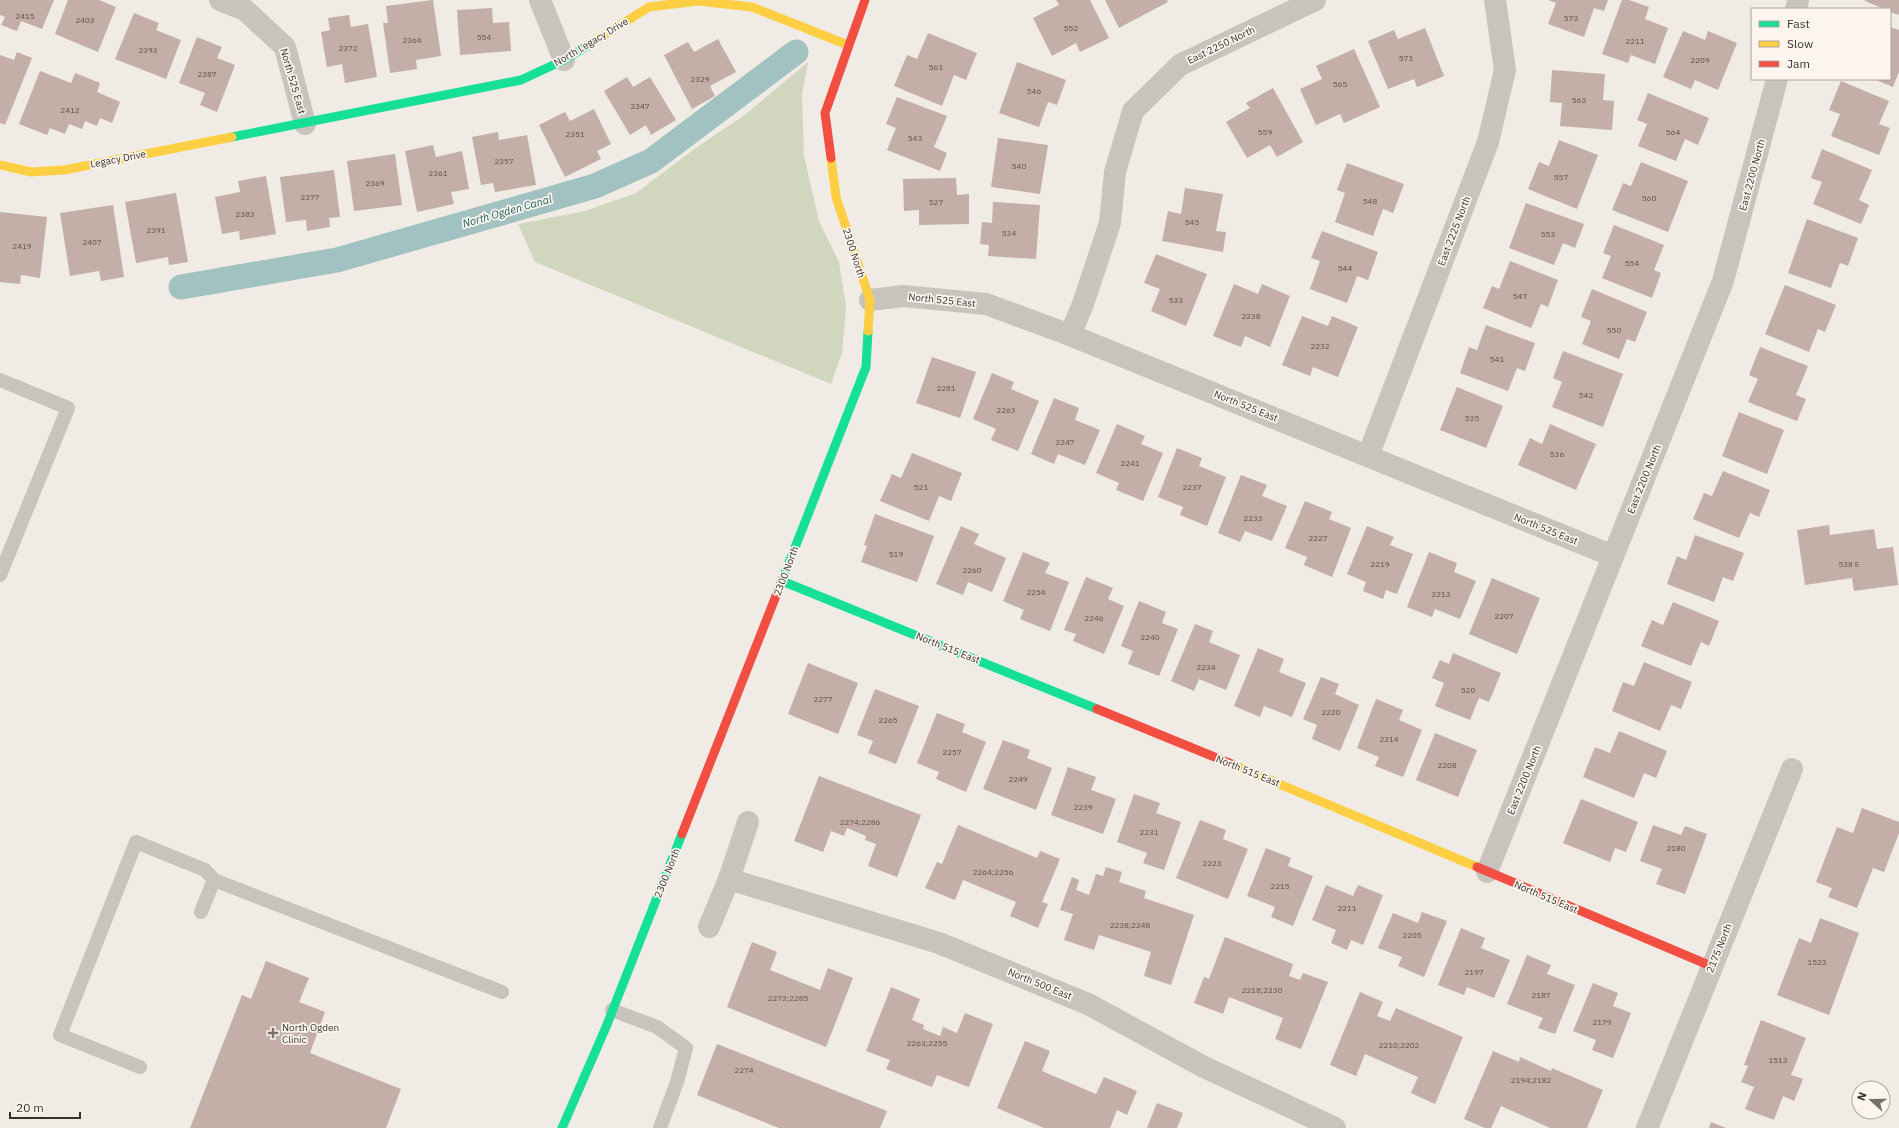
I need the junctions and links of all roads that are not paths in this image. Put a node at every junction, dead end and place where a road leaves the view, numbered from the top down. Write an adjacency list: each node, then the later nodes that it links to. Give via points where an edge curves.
1 (220, 0): 9 (street, North 525 East, via 245,10 285,47)
2 (540, 0): 7 (street)
3 (865, 0): 6 (street, 2300 North)
4 (1315, 0): 13 (street, East 2250 North, via 1180,65 1133,112 1115,172 1110,223)
5 (1495, 0): 15 (street, East 2225 North, via 1505,70 1488,142)
6 (848, 45): 7 (street, North Legacy Drive, via 752,7 698,1 649,7); 12 (street, 2300 North, via 824,113 836,197)
7 (564, 60): 9 (street, North Legacy Drive, via 521,80)
8 (1777, 80): 16 (street, East 2200 North, via 1723,281)
9 (305, 124): 10 (street, North Legacy Drive)
10 (236, 136): 11 (street, Legacy Drive, via 64,170 31,172)
11 (0, 166)
12 (870, 300): 13 (street, North 525 East, via 903,296 986,304); 18 (street, 2300 North, via 866,367)
13 (1070, 335): 15 (street, North 525 East)
14 (0, 380): 17 (lane, via 68,408)
15 (1368, 456): 16 (street, North 525 East)
16 (1613, 556): 21 (street, East 2200 North)
17 (0, 575)
18 (782, 581): 21 (street, North 515 East, via 1262,776); 28 (street, 2300 North)
19 (1792, 769): 26 (street, 2175 North)
20 (748, 822): 22 (street)
21 (1487, 872): 26 (street, North 515 East)
22 (729, 879): 25 (street); 32 (street, North 500 East, via 939,943 1088,1004 1204,1067)
23 (214, 880): 24 (lane); 27 (lane); 29 (lane, via 205,870 136,842 60,1035)
24 (201, 912)
25 (709, 927)
26 (1711, 966): 33 (street, 2175 North)
27 (502, 992)
28 (612, 1010): 30 (street, 2300 North); 31 (lane, via 657,1027 686,1048)
29 (140, 1067)
30 (562, 1128)
31 (660, 1128)
32 (1335, 1128)
33 (1647, 1128)

